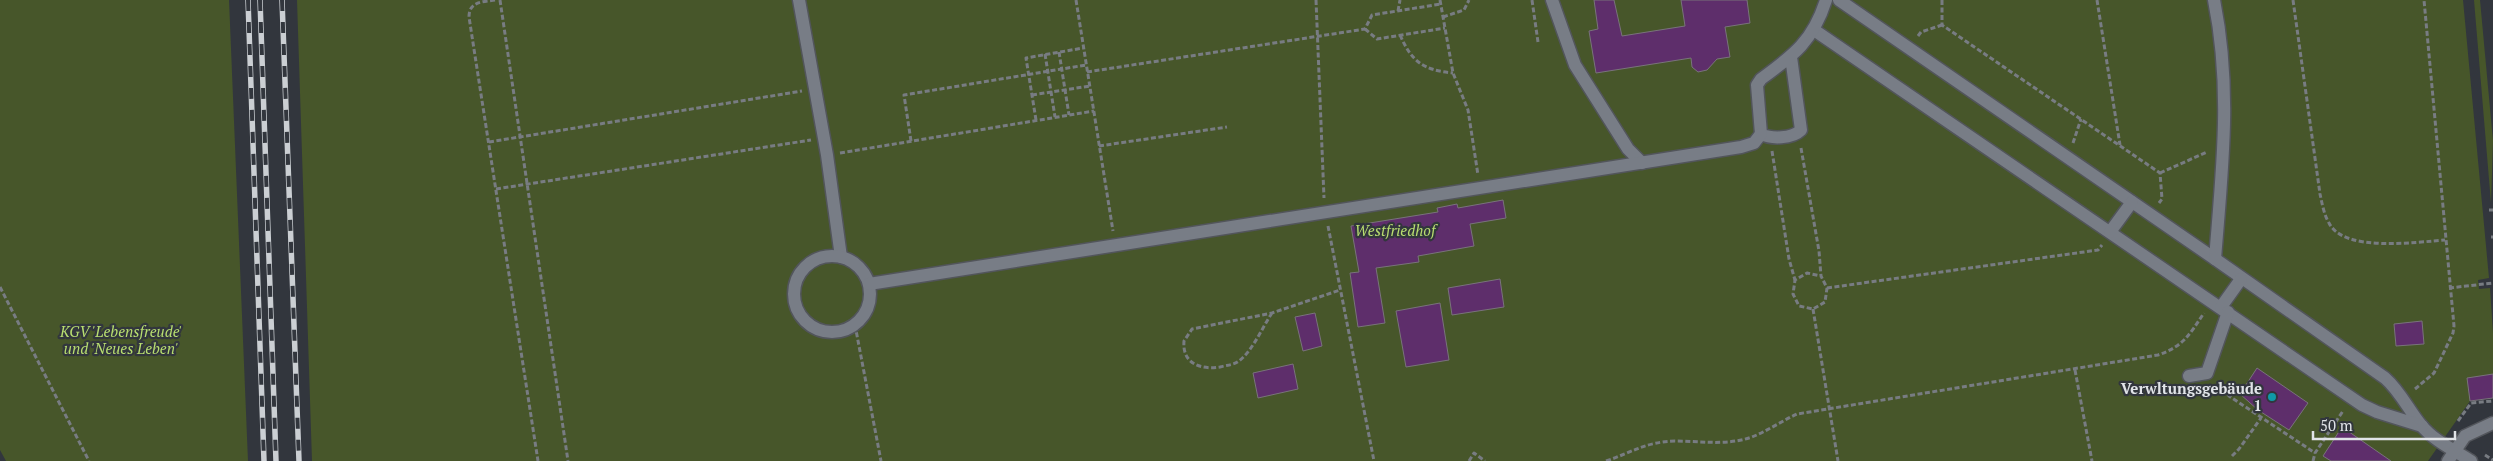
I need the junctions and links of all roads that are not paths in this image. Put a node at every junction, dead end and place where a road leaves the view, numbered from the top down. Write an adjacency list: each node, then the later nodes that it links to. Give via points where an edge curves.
1 (799, 0): 12 (street)
2 (1552, 0): 9 (street, via 1575,65 1628,149)
3 (1826, 0): 6 (street)
4 (1839, 0): 10 (street)
5 (2214, 0): 13 (street, via 2224,66 2226,116)
6 (1814, 30): 7 (street); 11 (street)
7 (1791, 57): 8 (street, via 1758,83 1756,92); 8 (street, via 1801,125 1799,133)
8 (1765, 136): 9 (street, via 1746,146)
9 (1642, 163): 15 (street)
10 (2132, 202): 11 (street); 13 (street)
11 (2110, 232): 16 (street)
12 (841, 257): 15 (street, via 864,272); 15 (street, via 828,256 808,264 797,280 794,299 806,322 823,331 836,332 855,325 870,303)
13 (2215, 258): 14 (street)
14 (2241, 279): 16 (street); 19 (street, via 2385,378)
15 (869, 284)
16 (2220, 307): 17 (street, via 2207,373); 19 (street, via 2352,398 2377,412)
17 (2189, 376)
18 (2493, 423): 20 (street, via 2469,432)
19 (2422, 426): 20 (street)
20 (2452, 456): 21 (street)
21 (2471, 461)

